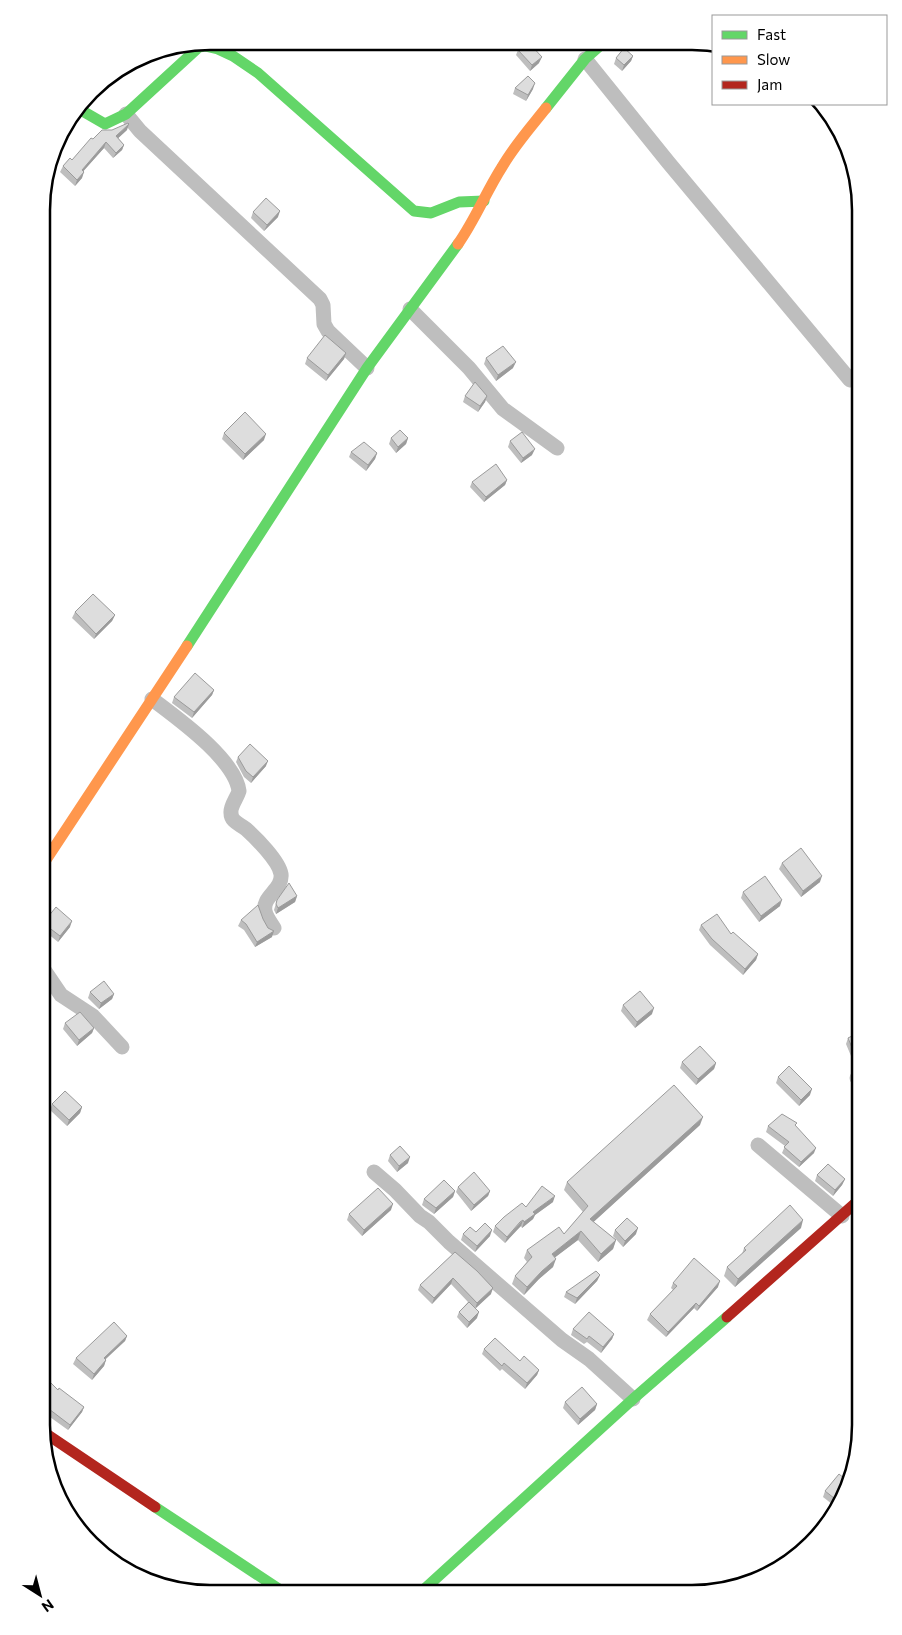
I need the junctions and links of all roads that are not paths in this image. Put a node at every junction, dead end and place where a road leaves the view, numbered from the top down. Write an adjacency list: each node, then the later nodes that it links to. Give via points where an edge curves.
1 (221, 50): 7 (street, via 252,68 414,210 431,214 459,202)
2 (595, 50): 4 (street)
3 (195, 51): 6 (street)
4 (585, 59): 7 (street, via 518,143); 10 (street)
5 (84, 112): 6 (street, via 105,124)
6 (126, 114): 9 (street, via 140,131 320,299 328,331)
7 (484, 201): 8 (street, via 469,229)
8 (410, 308): 9 (street); 11 (street, via 470,368 503,409)
9 (368, 368): 12 (street)
10 (850, 380)
11 (557, 448)
12 (152, 699): 13 (street); 14 (street, via 193,731 235,777 239,791 232,806 233,820 248,830 281,873 281,882 264,908)
13 (50, 854)
14 (274, 928)
15 (50, 979): 16 (street, via 61,995 93,1016)
16 (122, 1047)
17 (758, 1145): 20 (street)
18 (374, 1172): 21 (street, via 449,1242)
19 (852, 1207): 20 (street)
20 (842, 1216): 21 (street)
21 (633, 1399): 24 (street)
22 (51, 1437): 23 (street)
23 (274, 1585)
24 (429, 1585)

